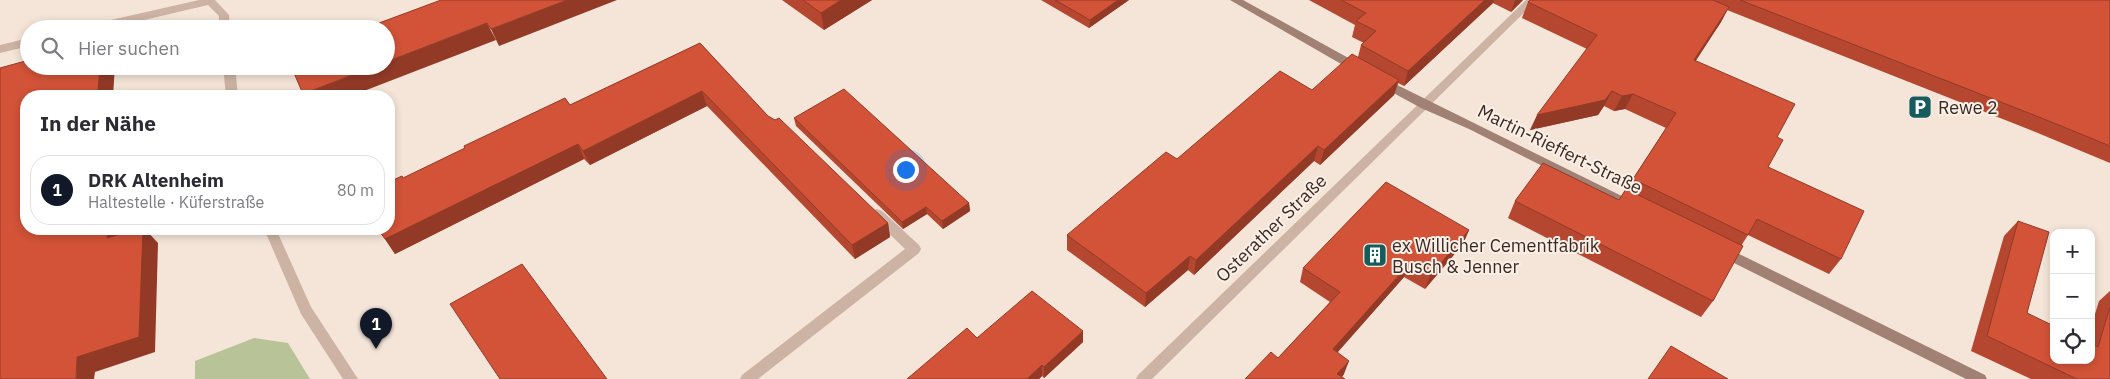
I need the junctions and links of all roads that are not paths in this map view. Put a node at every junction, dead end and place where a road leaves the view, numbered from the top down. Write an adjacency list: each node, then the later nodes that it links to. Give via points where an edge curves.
1 (1234, 0): 10 (street, Martin-Rieffert-Straße)
2 (1532, 0): 10 (street, Osterather Straße)
3 (210, 1): 4 (street); 5 (street)
4 (128, 20)
5 (224, 20)
6 (20, 44): 7 (street)
7 (0, 49)
8 (230, 75): 9 (street)
9 (231, 90)
10 (1425, 105): 12 (street, Martin-Rieffert-Straße); 17 (street, Osterather Straße)
11 (866, 203): 16 (street, via 914,250)
12 (1642, 210)
13 (273, 235): 15 (street, via 306,310)
14 (1713, 246): 18 (street)
15 (351, 379)
16 (746, 379)
17 (1143, 379)
18 (1980, 379)

